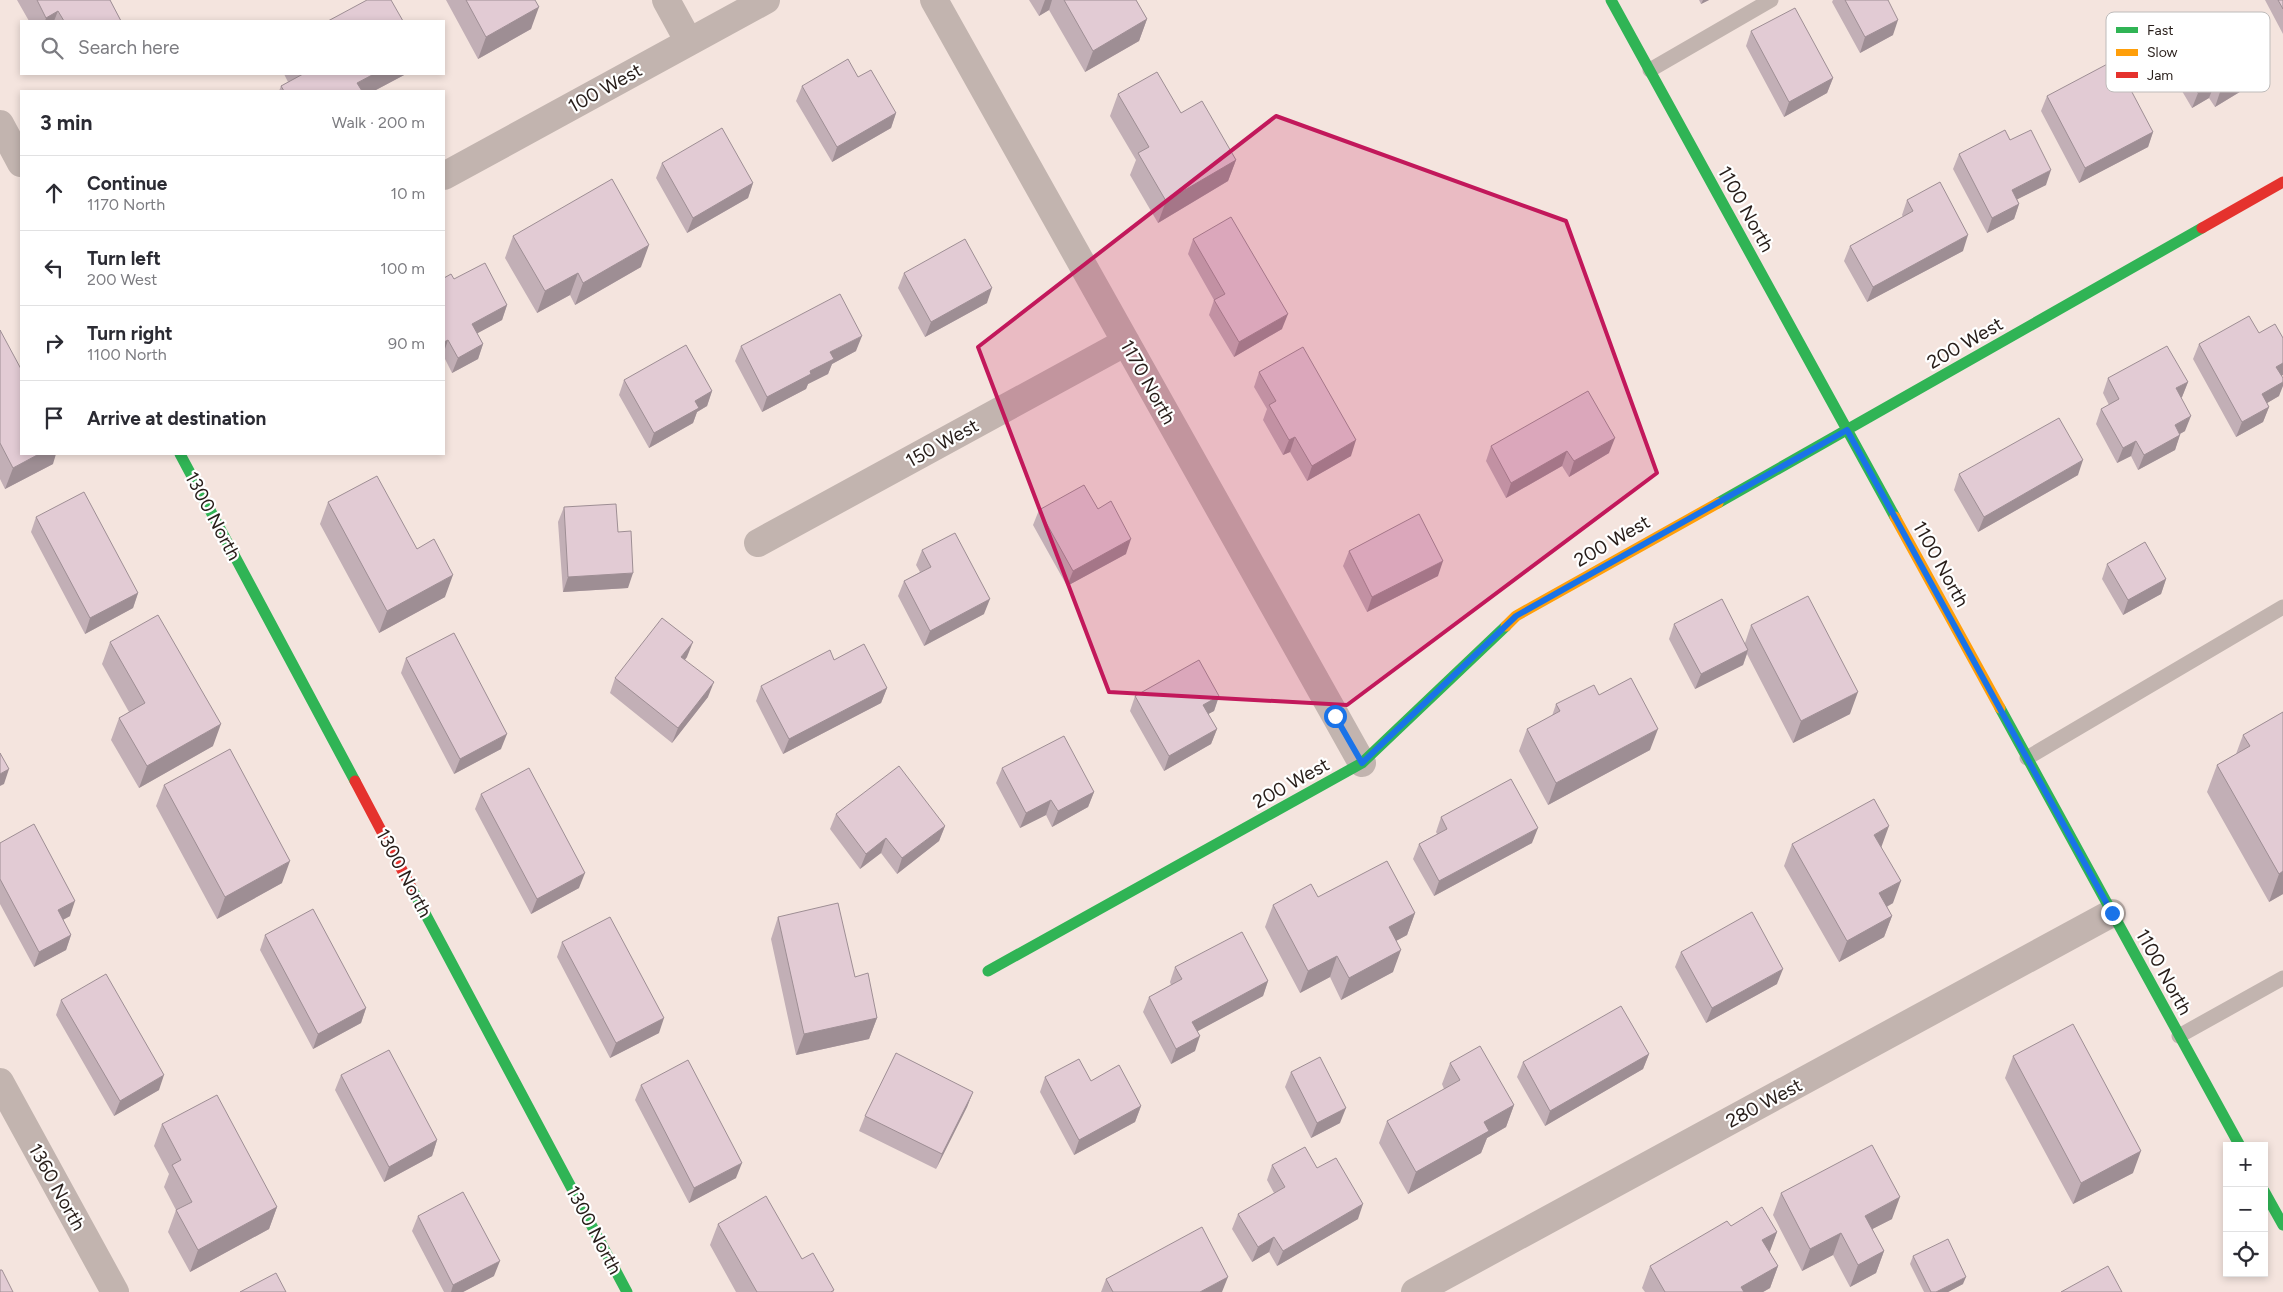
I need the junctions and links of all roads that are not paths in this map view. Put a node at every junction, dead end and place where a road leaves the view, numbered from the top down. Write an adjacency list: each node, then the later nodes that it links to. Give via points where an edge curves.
1 (666, 0): 6 (street)
2 (766, 0): 6 (street, 100 West)
3 (934, 0): 12 (street, 1170 North)
4 (1612, 0): 7 (street, 1100 North)
5 (1771, 0): 7 (lane)
6 (689, 42): 10 (street, 100 West)
7 (1650, 70): 13 (street, 1100 North)
8 (0, 124): 9 (street)
9 (20, 161)
10 (445, 175)
11 (2283, 182): 13 (street, 200 West)
12 (1126, 342): 15 (street, 150 West); 18 (street, 1170 North)
13 (1847, 430): 17 (street, 1100 North); 18 (street, 200 West, via 1516,616)
14 (181, 455): 28 (street, 1300 North)
15 (758, 543)
16 (2283, 608): 17 (lane)
17 (2027, 758): 19 (street, 1100 North)
18 (1362, 763): 20 (street, 200 West)
19 (2112, 913): 22 (street, 1100 North); 29 (street, 280 West)
20 (988, 970)
21 (2283, 978): 22 (lane)
22 (2180, 1036): 24 (street, 1100 North)
23 (0, 1082): 27 (street, 1360 North)
24 (2238, 1142)
25 (2268, 1198): 26 (street)
26 (2283, 1225)
27 (115, 1292)
28 (627, 1292)
29 (1415, 1292)

